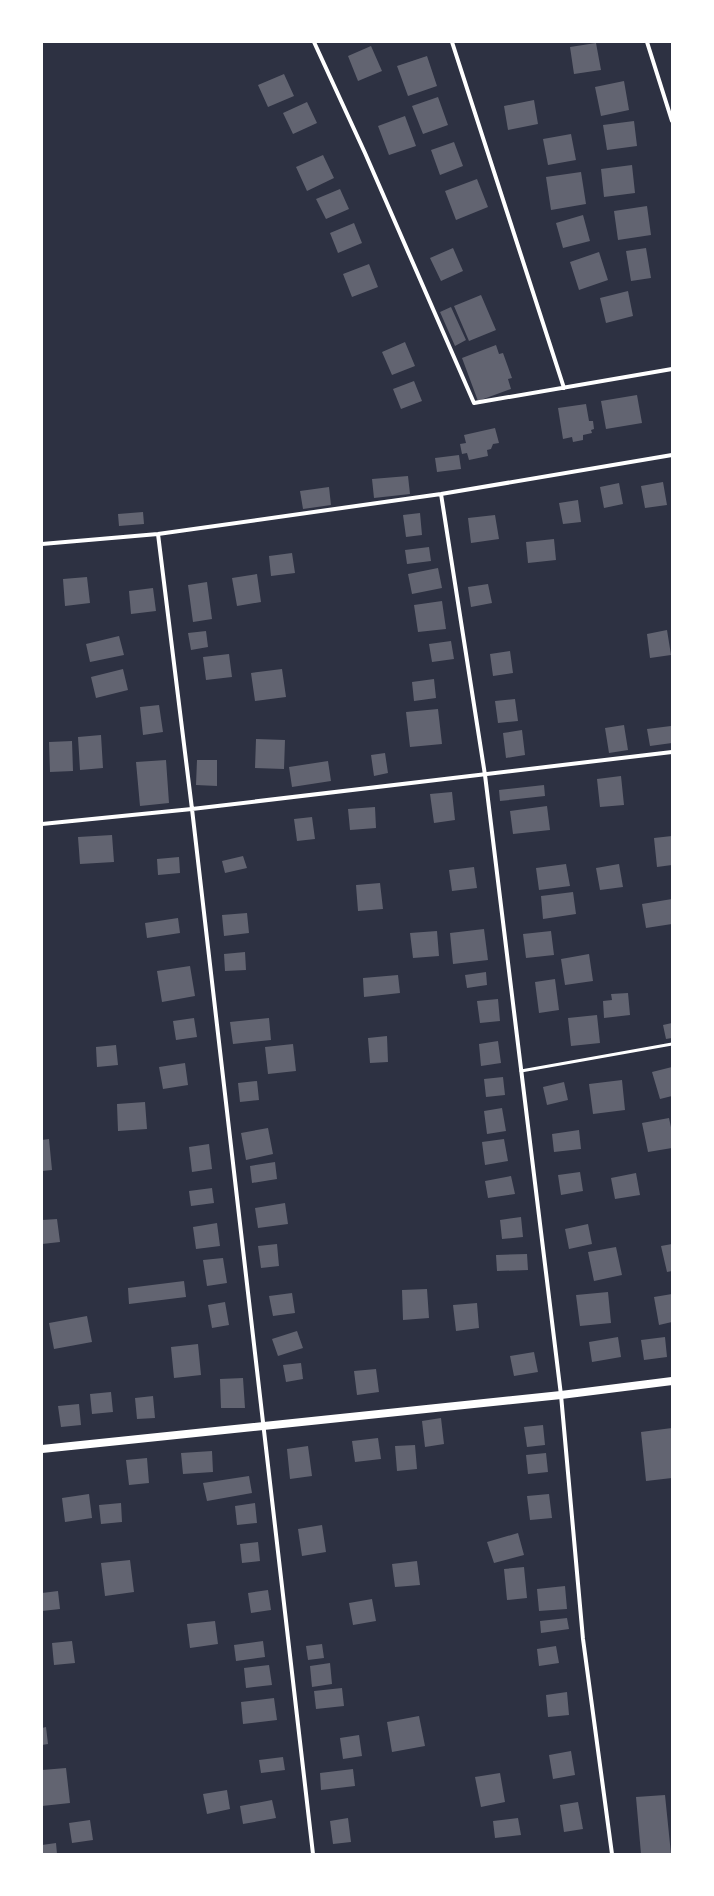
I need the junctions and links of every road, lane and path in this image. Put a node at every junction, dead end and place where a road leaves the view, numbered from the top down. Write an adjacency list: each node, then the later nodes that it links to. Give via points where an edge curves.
1 (314, 42): 6 (street, via 474,403)
2 (452, 42): 6 (street)
3 (647, 42): 4 (street)
4 (672, 121)
5 (672, 369): 6 (street)
6 (564, 388)
7 (672, 454): 8 (street)
8 (442, 494): 9 (street); 12 (street)
9 (158, 534): 10 (street); 13 (street)
10 (42, 544)
11 (672, 752): 12 (street)
12 (485, 775): 13 (street); 16 (street)
13 (192, 809): 14 (street); 19 (street)
14 (42, 824)
15 (672, 1044): 16 (lane)
16 (521, 1071): 18 (street)
17 (672, 1381): 18 (main road)
18 (561, 1395): 19 (main road); 22 (street, via 583,1639)
19 (262, 1426): 20 (main road); 21 (street)
20 (42, 1450)
21 (313, 1854)
22 (612, 1854)

